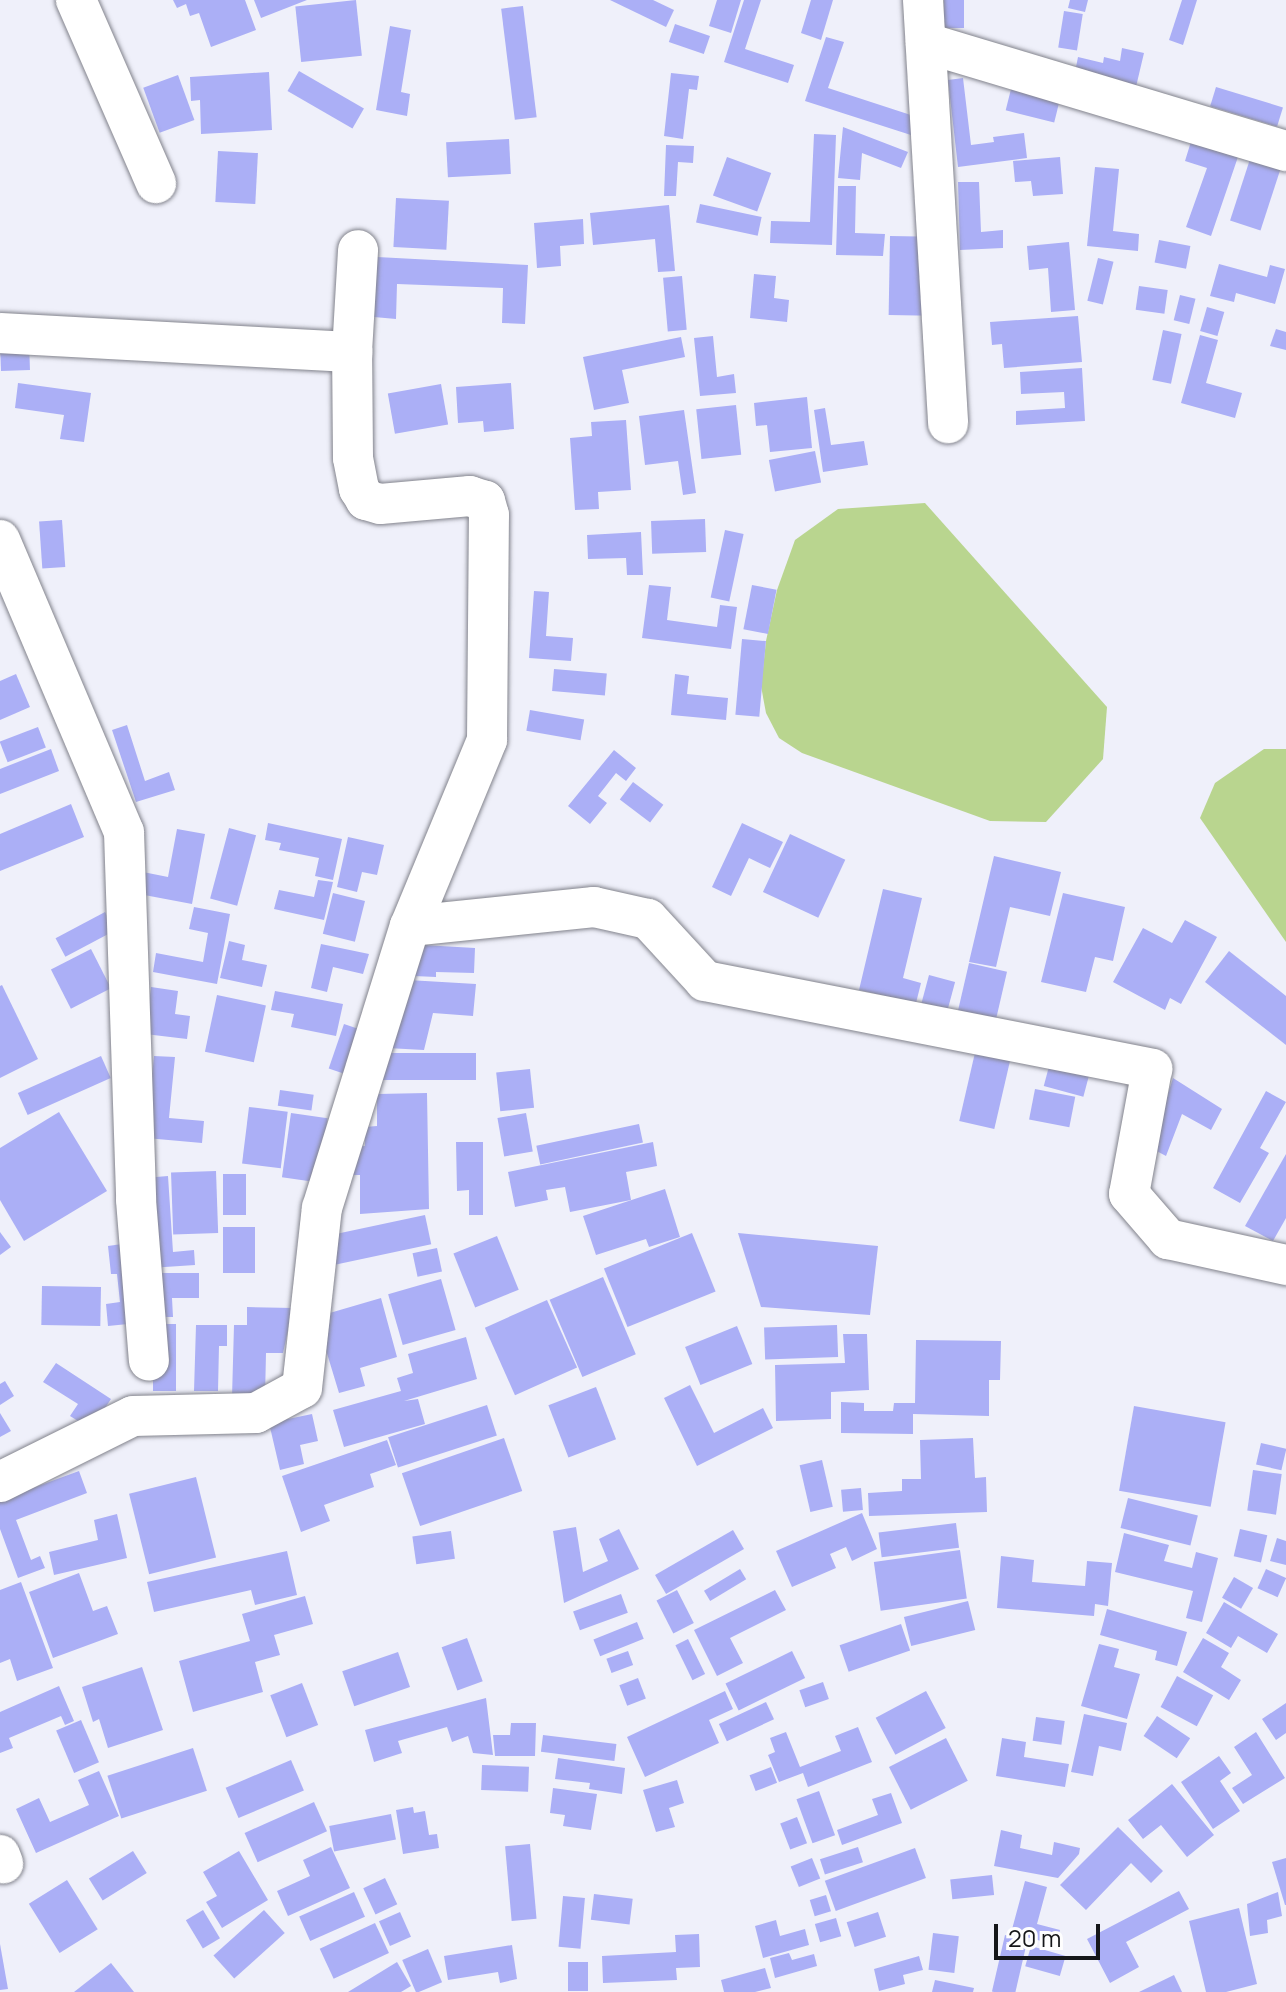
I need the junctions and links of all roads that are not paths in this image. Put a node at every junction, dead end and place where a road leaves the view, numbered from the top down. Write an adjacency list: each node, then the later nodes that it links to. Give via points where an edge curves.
1 (76, 0): 5 (street)
2 (923, 0): 3 (street)
3 (926, 43): 4 (street); 9 (street)
4 (1286, 151)
5 (156, 183)
6 (358, 250): 8 (street)
7 (0, 333): 8 (street)
8 (352, 352): 11 (street, via 353,458 366,500 380,504 470,496 485,501 489,515 487,740)
9 (948, 423)
10 (0, 540): 13 (street, via 124,832 136,1200)
11 (410, 926): 12 (street, via 594,907 648,919 705,981 1152,1069 1129,1194 1168,1239); 14 (street, via 322,1208 302,1388 256,1413 133,1416)
12 (1286, 1265)
13 (149, 1360)
14 (0, 1482)

